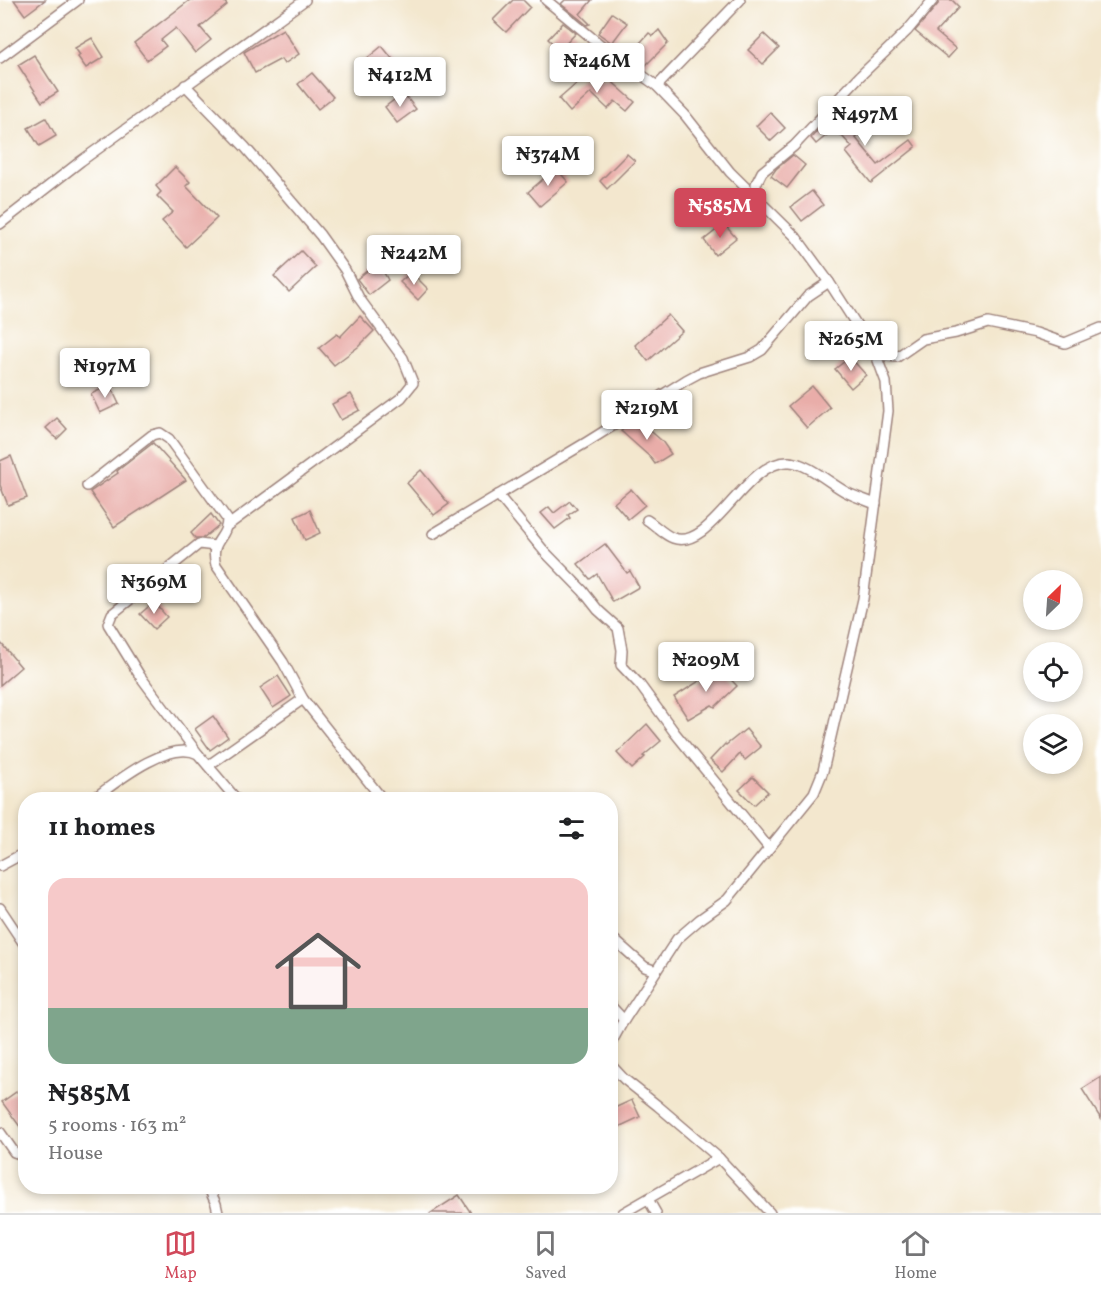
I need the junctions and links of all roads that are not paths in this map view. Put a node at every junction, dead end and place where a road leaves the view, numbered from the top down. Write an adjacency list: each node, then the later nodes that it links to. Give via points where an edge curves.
1 (78, 0): 6 (street)
2 (305, 0): 7 (street)
3 (546, 0): 8 (street)
4 (740, 0): 8 (street)
5 (933, 0): 9 (street, via 794,146 762,172 756,184)
6 (0, 58)
7 (185, 85): 10 (street); 18 (street, via 245,147 320,235 403,358 413,383 401,398)
8 (657, 86): 9 (street)
9 (757, 199): 11 (street, via 796,237)
10 (0, 224)
11 (829, 282): 13 (street); 15 (street, via 808,296 762,350 686,380)
12 (1101, 328): 13 (street, via 1065,343 988,323 923,339 897,357)
13 (876, 355): 16 (street, via 886,382 888,411)
14 (87, 486): 18 (street, via 152,435 160,433 170,439 227,519)
15 (498, 495): 19 (street); 27 (street, via 544,551 618,627 621,665)
16 (876, 504): 17 (street, via 791,462 771,465 692,538 674,538); 27 (street, via 863,599 823,771 814,793)
17 (647, 520)
18 (227, 526): 20 (street)
19 (433, 534)
20 (214, 546): 21 (street, via 216,565 283,662); 22 (street, via 199,544 112,614 108,624 140,676)
21 (303, 699): 23 (street); 26 (street)
22 (198, 754): 23 (street); 24 (street, via 190,750 171,752)
23 (210, 765): 25 (street)
24 (103, 792)
25 (231, 792)
26 (377, 792)
27 (769, 848): 33 (street, via 727,900 677,939)
28 (18, 856): 29 (street)
29 (0, 866)
30 (0, 908): 31 (street)
31 (18, 935)
32 (618, 943): 33 (street, via 645,967)
33 (656, 971): 35 (street)
34 (618, 1014): 35 (street)
35 (624, 1020): 36 (street)
36 (618, 1031)
37 (618, 1073): 40 (street)
38 (0, 1132): 39 (street)
39 (18, 1153)
40 (719, 1158): 42 (street); 46 (street)
41 (212, 1194): 43 (street)
42 (648, 1199): 44 (street); 45 (street)
43 (218, 1213)
44 (623, 1213)
45 (656, 1213)
46 (770, 1213)

